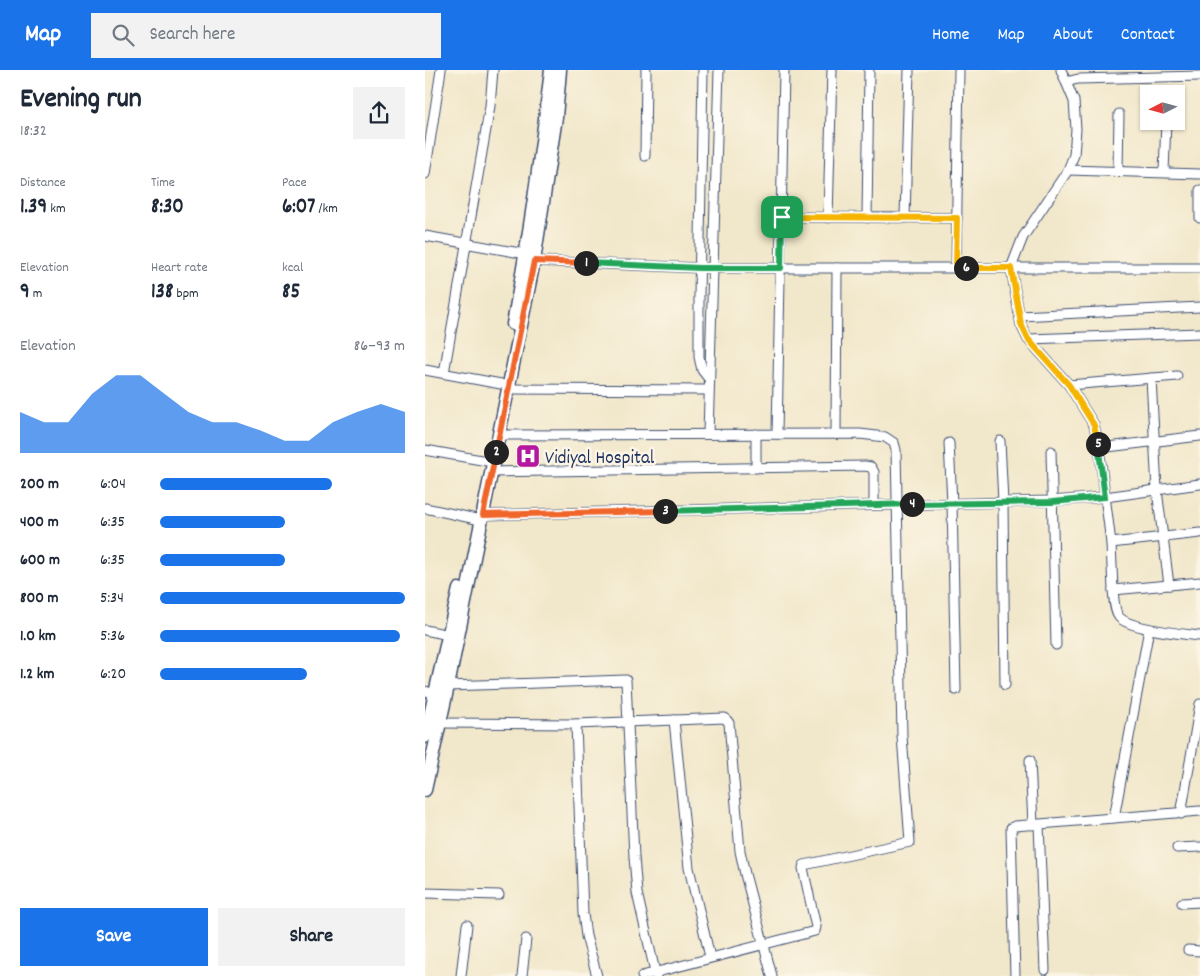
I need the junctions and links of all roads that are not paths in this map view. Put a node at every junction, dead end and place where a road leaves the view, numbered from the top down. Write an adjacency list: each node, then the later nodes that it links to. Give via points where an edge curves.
1 (441, 70): 22 (street)
2 (493, 70): 32 (street, via 490,106)
3 (551, 70): 33 (main road)
4 (560, 70): 33 (main road, via 556,117)
5 (646, 70): 18 (street)
6 (703, 70): 34 (street)
7 (719, 70): 35 (street)
8 (785, 70): 25 (street)
9 (832, 70): 26 (street)
10 (869, 70): 27 (street)
11 (909, 70): 28 (street)
12 (959, 70): 29 (street)
13 (1061, 70): 15 (street)
14 (1200, 76): 15 (street)
15 (1066, 82): 19 (street, via 1074,101 1076,129 1074,155)
16 (1119, 114): 20 (street)
17 (1166, 130): 21 (street)
18 (645, 156)
19 (1068, 170): 20 (street); 39 (street, via 1023,237)
20 (1118, 170): 21 (street)
21 (1164, 172): 23 (street)
22 (425, 174)
23 (1200, 174)
24 (1200, 190): 30 (street)
25 (782, 217): 26 (street); 36 (street)
26 (829, 218): 27 (street)
27 (867, 218): 28 (street)
28 (905, 218): 29 (street)
29 (957, 218): 38 (street)
30 (1200, 218)
31 (425, 236): 32 (street)
32 (465, 244): 33 (street); 46 (street)
33 (530, 257): 34 (street); 51 (main road)
34 (700, 268): 35 (street); 49 (street, via 699,357 702,370)
35 (712, 268): 36 (street); 49 (street)
36 (781, 268): 37 (street); 55 (street)
37 (837, 268): 38 (street); 56 (street)
38 (956, 268): 39 (street)
39 (1011, 268): 40 (street); 42 (street)
40 (1200, 268)
41 (1200, 307): 42 (street)
42 (1020, 316): 44 (street)
43 (1200, 333): 44 (street)
44 (1028, 339): 50 (street)
45 (425, 370): 46 (street)
46 (444, 373): 51 (street)
47 (1177, 376): 48 (street)
48 (1151, 378): 50 (street); 60 (street)
49 (709, 379): 52 (street)
50 (1069, 385): 62 (street, via 1094,425)
51 (505, 386): 52 (street); 57 (main road); 65 (main road)
52 (709, 390): 53 (street)
53 (707, 434): 54 (street); 57 (street)
54 (756, 434): 55 (street); 66 (street)
55 (777, 434): 56 (street)
56 (836, 434): 73 (street, via 885,437 894,443)
57 (499, 435): 65 (main road)
58 (1200, 436): 60 (street)
59 (1000, 441): 70 (street)
60 (1154, 441): 62 (street); 68 (street)
61 (949, 443): 72 (street)
62 (1099, 448): 69 (street)
63 (425, 450): 65 (street)
64 (1051, 451): 71 (street)
65 (489, 467): 66 (street); 76 (main road)
66 (756, 468): 74 (street, via 871,467 874,472)
67 (1200, 484): 68 (street)
68 (1157, 490): 69 (street); 78 (street)
69 (1105, 497): 71 (street); 79 (street)
70 (1003, 502): 71 (street); 72 (street); 88 (street)
71 (1052, 502): 87 (street)
72 (952, 503): 73 (street); 90 (street)
73 (897, 504): 74 (street); 112 (street, via 902,736 911,842 804,865 816,929)
74 (874, 505): 76 (street)
75 (425, 508): 76 (street)
76 (479, 517): 85 (main road); 89 (main road)
77 (1200, 534): 78 (street)
78 (1163, 538): 79 (street); 81 (street)
79 (1111, 542): 82 (street)
80 (1200, 582): 81 (street)
81 (1169, 585): 82 (street)
82 (1113, 590): 83 (street, via 1119,618)
83 (1149, 629): 86 (street); 102 (street)
84 (425, 630): 85 (street)
85 (449, 635): 91 (main road)
86 (1200, 636)
87 (1056, 646)
88 (1005, 685)
89 (448, 686): 94 (street, via 624,679 627,682); 95 (main road)
90 (956, 690)
91 (431, 692): 97 (main road)
92 (1200, 704): 101 (street)
93 (674, 720): 94 (street); 112 (street, via 727,720 740,851); 115 (street, via 689,868)
94 (628, 722): 96 (street); 117 (street, via 637,893)
95 (440, 724): 96 (street); 99 (main road)
96 (576, 724): 120 (street, via 583,914)
97 (425, 737)
98 (1030, 760): 103 (street)
99 (425, 790)
100 (1200, 811): 101 (street)
101 (1181, 814): 102 (street)
102 (1114, 818): 103 (street)
103 (1036, 825): 116 (street); 123 (street, via 1015,826 1010,833)
104 (1200, 847): 105 (street)
105 (1177, 848)
106 (425, 893): 107 (street)
107 (499, 895)
108 (1200, 902): 109 (street)
109 (1182, 903)
110 (467, 926): 118 (street)
111 (526, 939): 119 (street)
112 (764, 943): 115 (street); 122 (street)
113 (1188, 950): 114 (street)
114 (1200, 950)
115 (709, 957): 117 (street)
116 (1045, 970)
117 (655, 974): 121 (street)
118 (461, 976)
119 (523, 976)
120 (597, 976)
121 (642, 976)
122 (773, 976)
123 (1015, 976)

